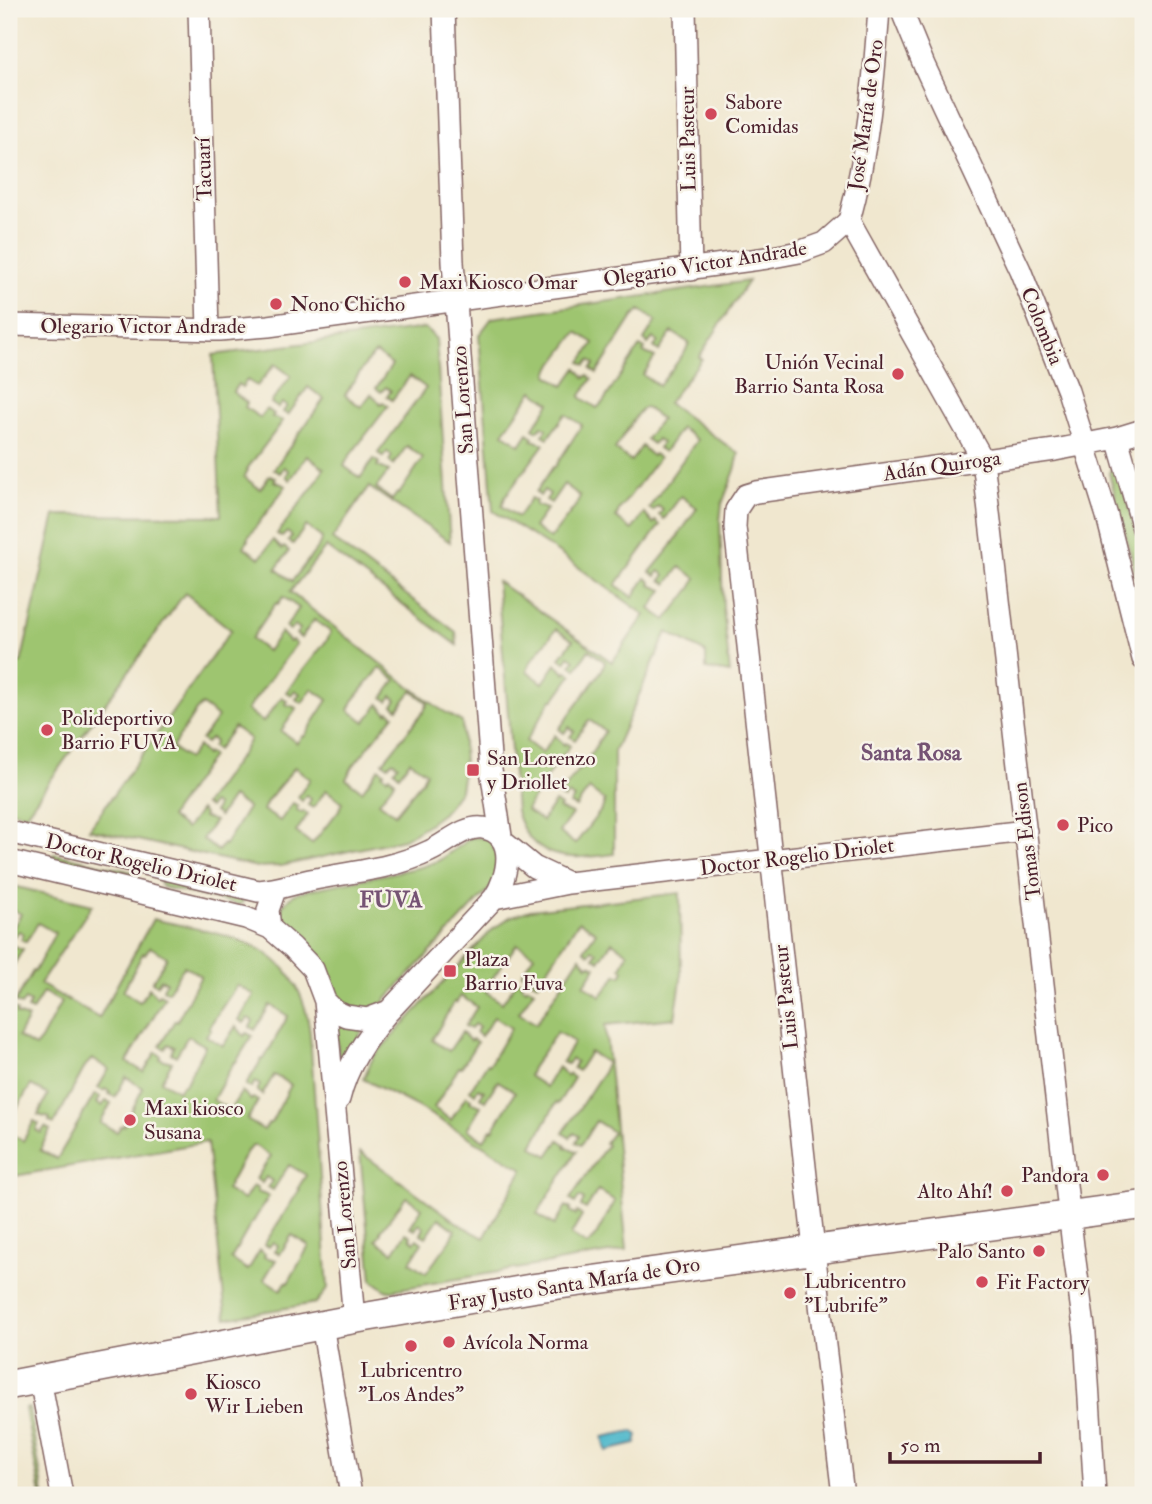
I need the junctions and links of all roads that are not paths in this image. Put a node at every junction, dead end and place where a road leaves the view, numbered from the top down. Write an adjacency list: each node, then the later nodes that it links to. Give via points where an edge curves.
1 (200, 9): 10 (street, Tacuarí)
2 (444, 9): 8 (street, San Lorenzo)
3 (685, 9): 7 (street, Luis Pasteur)
4 (878, 9): 6 (street, José María de Oro, via 866,136)
5 (901, 9): 13 (street, Colombia, via 1020,270)
6 (849, 221): 7 (street, Olegario Victor Andrade, via 824,243 799,252); 14 (street, Tomas Edison)
7 (691, 270): 8 (street, Olegario Victor Andrade)
8 (456, 301): 10 (street, Olegario Victor Andrade); 18 (street, San Lorenzo)
9 (9, 325): 10 (street, Olegario Victor Andrade)
10 (208, 330)
11 (1143, 430): 12 (street, Adán Quiroga)
12 (1117, 438): 13 (street, Adán Quiroga); 16 (street)
13 (1086, 444): 14 (street, Adán Quiroga); 17 (street, Colombia)
14 (983, 460): 15 (street, Adán Quiroga, via 756,492); 20 (street, Tomas Edison)
15 (742, 499): 24 (street, Luis Pasteur, via 735,527)
16 (1143, 528)
17 (1143, 659)
18 (493, 790): 19 (street, via 487,810); 23 (street, San Lorenzo)
19 (472, 828): 23 (street, via 483,828); 28 (street, via 401,863)
20 (1026, 831): 24 (street, Doctor Rogelio Driolet); 35 (street, Tomas Edison)
21 (9, 832): 22 (street, Doctor Rogelio Driolet)
22 (39, 839): 26 (street); 28 (street, Doctor Rogelio Driolet, via 258,891)
23 (503, 840): 27 (street, via 534,867); 29 (street, San Lorenzo, via 505,875)
24 (771, 860): 27 (street, Doctor Rogelio Driolet); 36 (street, Luis Pasteur)
25 (9, 862): 26 (street, Doctor Rogelio Driolet)
26 (33, 867): 30 (street, Doctor Rogelio Driolet, via 246,918)
27 (568, 883): 29 (street, Doctor Rogelio Driolet)
28 (275, 890): 30 (street, via 268,909)
29 (494, 898): 32 (street, San Lorenzo)
30 (270, 928): 31 (street, San Lorenzo, via 313,969)
31 (325, 1001): 32 (street, via 335,1011 358,1019); 33 (street, San Lorenzo)
32 (389, 1010): 33 (street, San Lorenzo, via 354,1059)
33 (337, 1111): 37 (street, San Lorenzo)
34 (1143, 1205): 35 (main road, Fray Justo Santa María de Oro)
35 (1070, 1216): 36 (main road, Fray Justo Santa María de Oro); 44 (street, Tomas Edison, via 1085,1334)
36 (814, 1250): 37 (main road, Fray Justo Santa María de Oro, via 534,1288); 43 (street, Luis Pasteur)
37 (354, 1319): 38 (main road, Fray Justo Santa María de Oro)
38 (322, 1325): 39 (main road, Fray Justo Santa María de Oro); 42 (street)
39 (40, 1379): 40 (main road, Fray Justo Santa María de Oro); 41 (street)
40 (9, 1385)
41 (62, 1495)
42 (351, 1495)
43 (843, 1495)
44 (1095, 1495)

